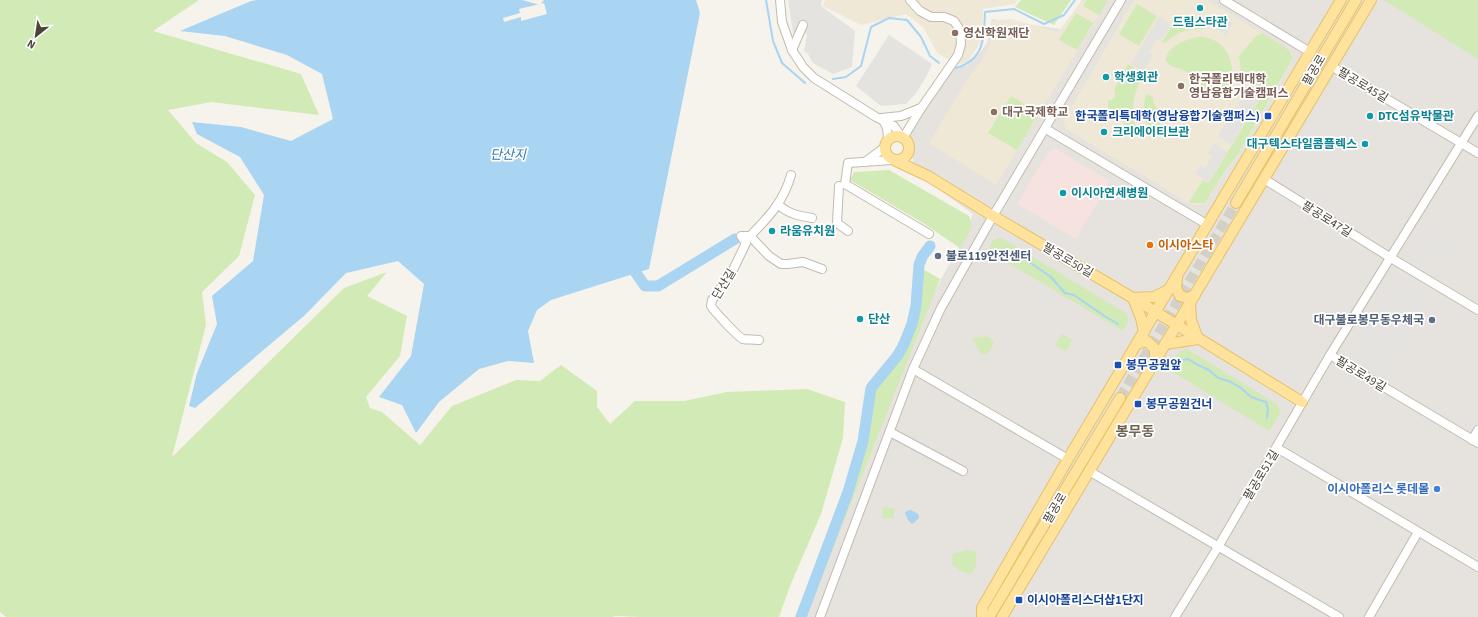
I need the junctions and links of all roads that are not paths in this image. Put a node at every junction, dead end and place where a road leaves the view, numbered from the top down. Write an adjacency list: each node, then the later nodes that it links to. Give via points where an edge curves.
1 (780, 0): 9 (street, via 782,22)
2 (910, 0): 12 (street, via 920,11 931,17 944,17 954,21 960,30 961,44 958,55)
3 (1121, 0): 15 (street)
4 (1224, 0): 10 (street)
5 (1341, 0): 10 (main road)
6 (1356, 0): 27 (main road, 팔공로)
7 (1371, 0): 11 (main road)
8 (803, 25): 9 (street)
9 (792, 50): 14 (street, via 814,78)
10 (1310, 52): 31 (main road)
11 (1331, 66): 17 (street, 팔공로45길); 25 (main road)
12 (922, 107): 14 (street, via 901,116); 16 (street)
13 (1478, 116): 17 (street)
14 (881, 119): 16 (street, via 894,126); 18 (street, via 887,128)
15 (1046, 129): 29 (street); 31 (street)
16 (902, 137): 18 (main road, via 893,137); 19 (main road)
17 (1461, 143): 20 (street, 팔공로45길); 35 (street)
18 (886, 144): 21 (main road, via 886,154); 22 (street)
19 (909, 148): 21 (main road, via 904,158); 24 (main road, via 920,168)
20 (1478, 153)
21 (894, 160): 22 (street); 24 (main road)
22 (865, 163): 33 (street, via 848,163 845,184)
23 (791, 175): 28 (street, 단산길)
24 (928, 176): 29 (main road, 팔공로50길)
25 (1264, 180): 35 (street, 팔공로47길); 40 (main road)
26 (839, 186): 32 (street, via 837,223)
27 (1236, 202)
28 (779, 205): 30 (street, via 795,215); 34 (street, 단산길)
29 (993, 216): 39 (main road, 팔공로50길); 51 (street, via 941,308)
30 (812, 218)
31 (1208, 225): 37 (main road)
32 (848, 231)
33 (929, 234)
34 (750, 236): 36 (street, via 769,256 781,264 803,262); 46 (street, 단산길, via 741,236 746,243 731,274 712,300 711,306 738,336)
35 (1391, 258): 41 (street, 팔공로47길); 49 (street)
36 (822, 269)
37 (1178, 274): 38 (main road); 40 (main road, via 1176,288 1180,296)
38 (1168, 290): 39 (main road, via 1154,297); 42 (main road)
39 (1133, 298): 42 (main road, 팔공로50길); 44 (main road)
40 (1192, 299): 43 (main road); 45 (main road, via 1191,320)
41 (1478, 310)
42 (1156, 312): 43 (main road, 팔공로50길); 44 (main road)
43 (1177, 325): 45 (main road); 48 (main road)
44 (1144, 332): 47 (main road)
45 (1198, 339): 48 (main road); 53 (main road)
46 (759, 340)
47 (1137, 344): 50 (main road, via 1147,341 1156,349); 58 (main road)
48 (1165, 344): 50 (main road)
49 (1330, 355): 53 (street, 팔공로49길); 56 (street, 팔공로49길)
50 (1155, 362): 60 (main road)
51 (913, 369): 55 (street); 58 (street)
52 (1120, 398): 67 (main road, 팔공로)
53 (1302, 402): 57 (street, 팔공로51길)
54 (1478, 430): 56 (street, 팔공로49길)
55 (890, 432): 59 (street); 65 (street)
56 (1475, 442)
57 (1277, 448): 61 (street); 62 (street, 팔공로51길)
58 (1068, 459): 66 (main road, via 982,608)
59 (963, 471)
60 (1089, 471): 62 (street); 64 (main road)
61 (1418, 532): 63 (street); 70 (street)
62 (1218, 547): 68 (street, 팔공로51길); 69 (street)
63 (1478, 567)
64 (1002, 616)
65 (820, 617)
66 (982, 617)
67 (989, 617)
68 (1175, 617)
69 (1339, 617)
70 (1369, 617)

